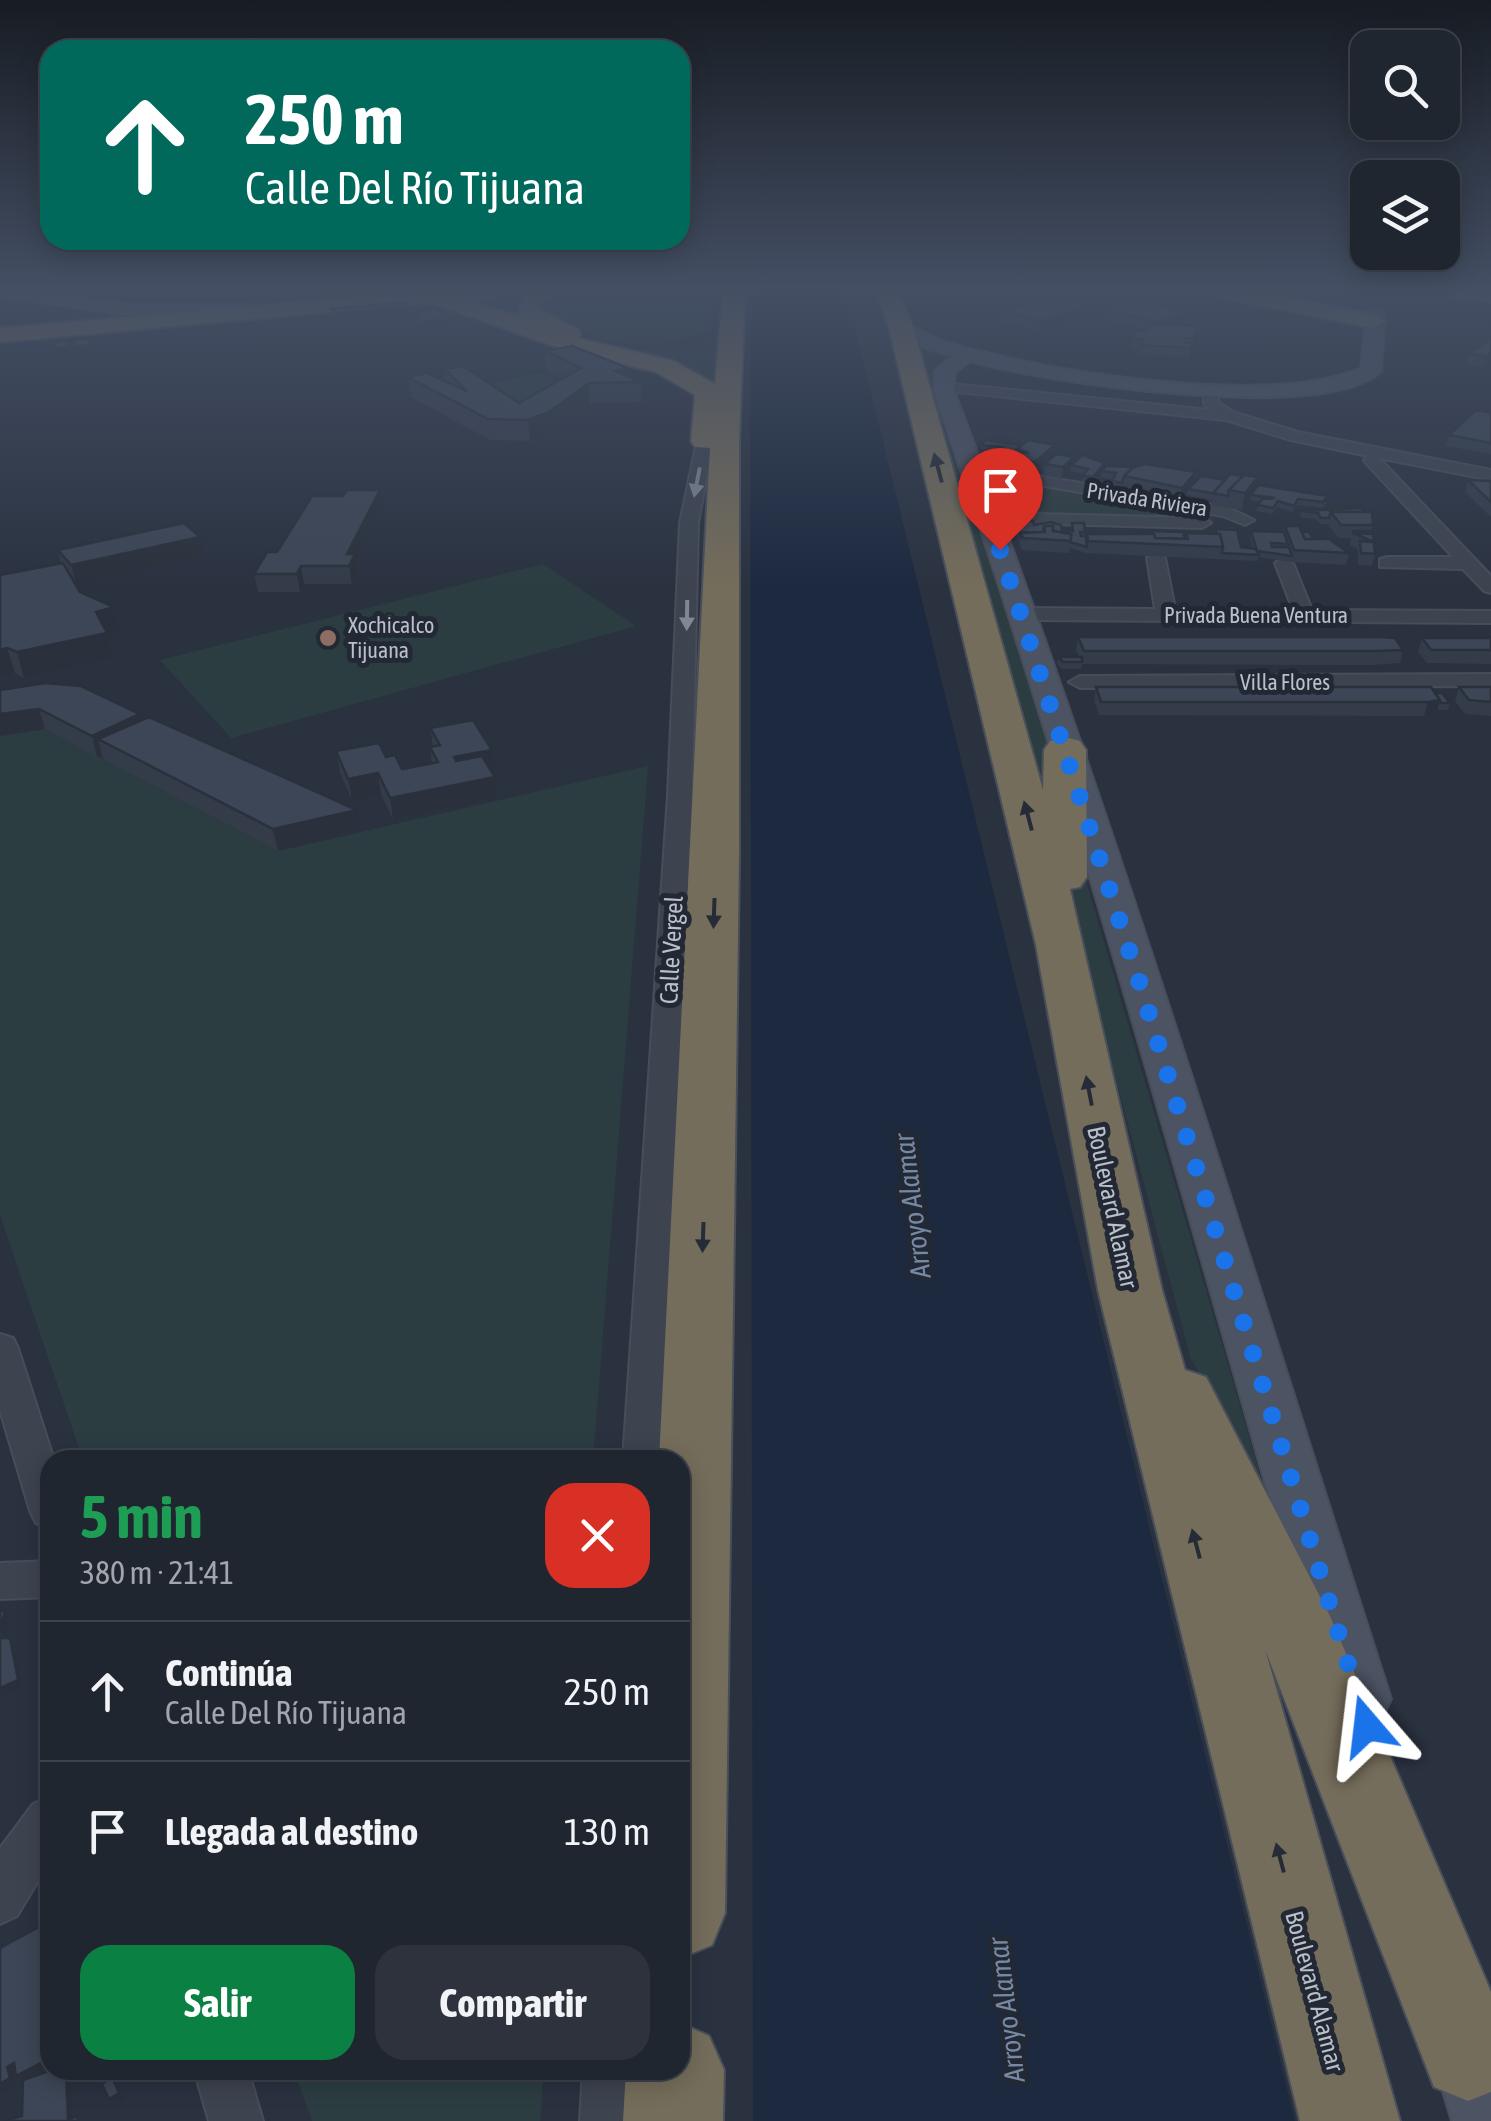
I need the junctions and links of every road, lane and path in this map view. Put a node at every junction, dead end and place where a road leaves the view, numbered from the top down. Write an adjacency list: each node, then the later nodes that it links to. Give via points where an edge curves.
1 (706, 390): 9 (highway)
2 (715, 390): 9 (highway)
3 (725, 390): 27 (highway)
4 (918, 390): 28 (highway, Boulevard Alamar, one-way to 4)
5 (943, 390): 11 (street)
6 (971, 390): 8 (street)
7 (1211, 390): 8 (street, via 1211,404)
8 (1225, 416): 12 (street)
9 (705, 441): 25 (street, Calle Vergel, one-way to 25, via 689,523)
10 (1372, 460): 17 (street)
11 (972, 470): 13 (street); 13 (street, Privada Riviera, via 1245,520)
12 (1491, 475)
13 (990, 518): 19 (street)
14 (1156, 558): 20 (street)
15 (1284, 563): 21 (street)
16 (1387, 563): 17 (street)
17 (1467, 563): 18 (street)
18 (1491, 587)
19 (1020, 614): 20 (street, Privada Buena Ventura); 24 (street)
20 (1166, 615): 21 (street, Privada Buena Ventura)
21 (1304, 616): 22 (street, Privada Buena Ventura)
22 (1491, 617)
23 (1491, 680): 24 (street, Villa Flores)
24 (1042, 682): 26 (street)
25 (684, 706): 27 (highway); 31 (street, Calle Vergel)
26 (1065, 750): 28 (highway); 41 (street)
27 (716, 854): 35 (highway, one-way to 35)
28 (1061, 945): 29 (highway, Boulevard Alamar, one-way to 28)
29 (1130, 1290): 41 (highway, via 1302,1642); 45 (highway, Boulevard Alamar, one-way to 29)
30 (0, 1348): 32 (street)
31 (644, 1450)
32 (40, 1478)
33 (40, 1579): 34 (street)
34 (0, 1580)
35 (690, 1619)
36 (40, 1834): 37 (street)
37 (0, 1899)
38 (225, 2080): 42 (street)
39 (609, 2080): 43 (street)
40 (675, 2080): 44 (highway)
41 (1479, 2087)
42 (236, 2121)
43 (607, 2121)
44 (673, 2121)
45 (1350, 2121)

